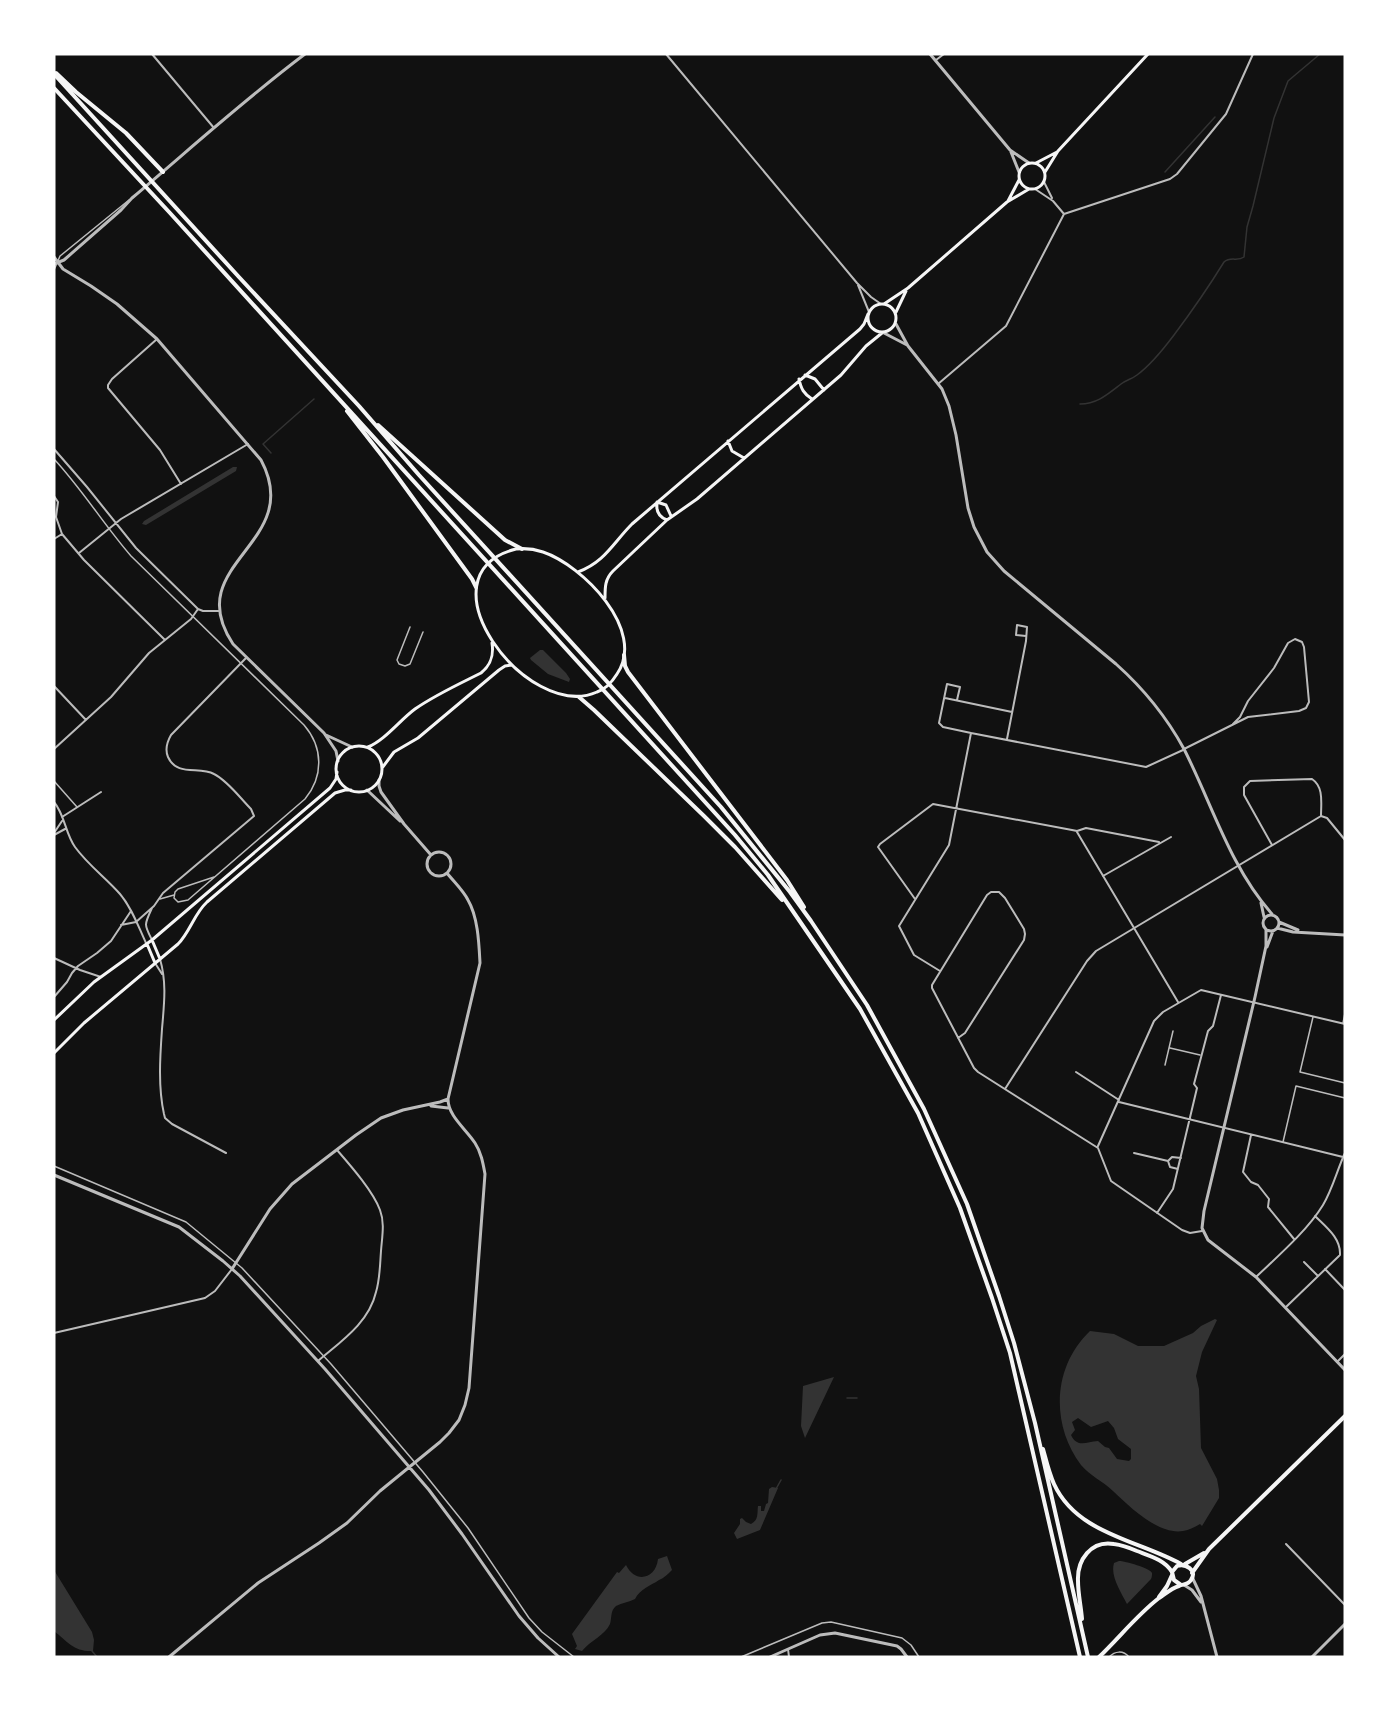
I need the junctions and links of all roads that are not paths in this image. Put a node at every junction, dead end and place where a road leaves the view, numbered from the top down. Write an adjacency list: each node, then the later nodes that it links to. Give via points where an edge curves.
1 (152, 54): 11 (street)
2 (305, 54): 11 (street)
3 (666, 54): 29 (street)
4 (930, 54): 8 (street)
5 (944, 54): 8 (street)
6 (1148, 54): 13 (main road)
7 (1253, 54): 25 (street, via 1226,114 1170,180)
8 (936, 60): 12 (street)
9 (54, 73): 16 (main road, via 126,133); 44 (main road)
10 (54, 88): 42 (main road)
11 (214, 128): 16 (street)
12 (1010, 150): 14 (street); 17 (street)
13 (1058, 151): 15 (main road); 18 (main road)
14 (1029, 163): 15 (main road); 17 (main road)
15 (1035, 163): 18 (main road)
16 (163, 172): 27 (street)
17 (1019, 172): 19 (main road)
18 (1045, 172): 20 (main road)
19 (1019, 180): 21 (main road); 24 (main road)
20 (1044, 182): 22 (main road); 23 (street)
21 (1029, 189): 22 (main road); 24 (main road)
22 (1035, 189): 23 (street)
23 (1053, 201): 25 (street)
24 (1007, 202): 30 (main road)
25 (1065, 214): 40 (street, via 1006,326)
26 (54, 257): 27 (street)
27 (56, 264): 28 (lane); 36 (street, via 127,312)
28 (54, 270)
29 (856, 283): 31 (street); 32 (street)
30 (908, 288): 31 (main road); 33 (main road)
31 (883, 304): 32 (main road, via 874,306); 33 (main road)
32 (869, 313): 35 (main road, via 871,327); 38 (main road, via 860,329)
33 (896, 313): 34 (main road)
34 (896, 324): 35 (main road); 37 (street)
35 (883, 333): 37 (street); 41 (main road)
36 (157, 339): 46 (street); 50 (street, via 112,379 108,388 160,450)
37 (908, 346): 40 (street)
38 (805, 375): 39 (main road); 41 (main road, via 815,379)
39 (800, 379): 43 (main road, via 802,390); 45 (main road)
40 (938, 384): 88 (street, via 953,420 971,518 987,552 1004,571 1132,679 1161,712)
41 (824, 390): 43 (main road)
42 (332, 392): 61 (main road); 122 (main road, via 735,835)
43 (813, 400): 48 (main road)
44 (359, 406): 58 (main road, via 505,540); 124 (main road, via 738,828)
45 (728, 441): 48 (main road, via 732,451); 52 (main road)
46 (248, 444): 50 (street); 64 (street, via 267,471 271,505 261,531 227,576)
47 (54, 449): 54 (street)
48 (744, 458): 53 (main road)
49 (54, 459): 55 (lane)
50 (181, 483): 54 (street)
51 (54, 496): 56 (street)
52 (657, 502): 53 (main road, via 669,509); 53 (main road, via 658,513); 60 (main road, via 601,560)
53 (669, 518): 62 (main road, via 609,575)
54 (116, 523): 55 (street); 63 (street)
55 (109, 529): 59 (street); 65 (lane)
56 (62, 534): 57 (street); 59 (street)
57 (54, 539)
58 (522, 549): 60 (main road, via 542,552); 61 (main road, via 491,560)
59 (79, 553): 69 (street)
60 (578, 572): 62 (main road)
61 (476, 587): 70 (main road, via 477,609)
62 (605, 600): 71 (main road, via 621,630)
63 (198, 609): 64 (street); 65 (street)
64 (220, 611): 72 (street, via 228,636)
65 (193, 617): 69 (street); 73 (lane)
66 (410, 627): 67 (lane, via 397,660 405,666 410,664)
67 (423, 632)
68 (1026, 636): 68 (street, via 1016,635 1017,625 1027,627); 79 (street)
69 (165, 639): 80 (street)
70 (492, 641): 74 (main road); 86 (main road, via 493,653 487,668 417,708)
71 (624, 655): 76 (main road, via 610,684); 124 (main road, via 628,672 787,880)
72 (246, 658): 73 (street); 82 (street)
73 (240, 664): 114 (lane, via 308,730 318,750 319,767 305,799); 117 (street, via 171,735 166,751 177,768 218,776 254,816)
74 (512, 665): 76 (main road, via 549,690); 90 (main road, via 499,670 414,741 394,752)
75 (54, 686): 80 (street)
76 (579, 697): 122 (main road, via 735,847)
77 (945, 698): 78 (street); 78 (street, via 947,684 960,687); 83 (street, via 940,726)
78 (957, 700): 79 (street)
79 (1012, 712): 84 (street)
80 (86, 720): 87 (street)
81 (1233, 724): 81 (street, via 1253,715 1306,708 1309,702 1302,642 1294,639 1288,643); 88 (street)
82 (324, 733): 85 (street); 89 (street)
83 (971, 733): 84 (street); 99 (street)
84 (1007, 740): 88 (street, via 1146,767)
85 (352, 747): 86 (main road); 89 (main road)
86 (368, 747): 90 (main road, via 380,758)
87 (54, 749)
88 (1184, 750): 111 (street)
89 (338, 761): 91 (main road)
90 (382, 768): 92 (main road)
91 (337, 772): 94 (main road, via 340,781); 133 (main road, via 330,788)
92 (380, 780): 95 (main road); 102 (street, via 381,792)
93 (54, 781): 98 (lane)
94 (351, 790): 95 (main road); 137 (main road, via 335,793 207,902 182,940)
95 (367, 790): 102 (street)
96 (100, 792): 98 (street)
97 (54, 802): 101 (street)
98 (78, 807): 101 (street)
99 (957, 807): 104 (street); 116 (street, via 949,845); 116 (street, via 933,804 878,847)
100 (1322, 816): 107 (street); 109 (street); 109 (street, via 1321,788 1312,779 1248,782 1244,795)
101 (62, 819): 103 (street); 105 (street)
102 (404, 824): 110 (street)
103 (65, 829): 105 (street); 120 (street, via 75,847)
104 (1077, 831): 108 (street, via 1086,828); 113 (street)
105 (54, 834)
106 (1171, 837): 108 (street)
107 (1345, 840)
108 (1159, 842): 113 (street)
109 (1272, 846): 111 (street)
110 (431, 855): 112 (street, via 448,856 451,865); 112 (street, via 427,864 430,872 439,876)
111 (1239, 866): 118 (street); 128 (street)
112 (447, 873): 161 (street, via 472,909 480,963)
113 (1103, 876): 128 (street)
114 (214, 877): 115 (lane, via 178,889); 115 (lane, via 188,900 178,902)
115 (174, 895): 117 (lane)
116 (915, 899): 140 (street, via 899,926 914,955)
117 (159, 900): 119 (street)
118 (1260, 901): 121 (street); 123 (street)
119 (154, 906): 125 (street); 133 (street, via 145,927)
120 (131, 911): 125 (street); 127 (street)
121 (1272, 914): 123 (street); 126 (street)
122 (797, 917): 222 (main road, via 860,1009 918,1113 960,1208 1010,1353)
123 (1264, 918): 129 (street)
124 (811, 921): 199 (main road, via 867,1005 924,1109 967,1204 1008,1323)
125 (136, 922): 127 (street); 134 (street)
126 (1279, 922): 130 (street); 131 (street)
127 (121, 925): 139 (street, via 106,946)
128 (1134, 928): 145 (street); 159 (street, via 1093,954)
129 (1266, 929): 130 (street); 135 (street)
130 (1275, 930): 131 (street); 135 (street)
131 (1303, 932): 132 (street)
132 (1345, 935)
133 (152, 940): 134 (main road); 137 (main road)
134 (147, 944): 138 (main road); 142 (main road)
135 (1264, 954): 146 (street)
136 (54, 958): 139 (street)
137 (160, 959): 138 (main road); 141 (street)
138 (155, 963): 141 (street); 154 (main road)
139 (76, 968): 142 (street); 144 (street)
140 (940, 971): 152 (street, via 932,988); 152 (street, via 987,895 1002,893 1024,929 1024,940 965,1033)
141 (163, 976): 171 (street, via 160,1088 165,1118)
142 (101, 977): 149 (main road)
143 (1221, 995): 145 (street, via 1200,991); 146 (street); 155 (street)
144 (54, 997)
145 (1178, 1002): 162 (street, via 1154,1021)
146 (1254, 1003): 148 (street); 166 (street)
147 (1345, 1012): 150 (lane)
148 (1313, 1017): 150 (street); 158 (lane, via 1300,1072)
149 (54, 1020)
150 (1344, 1024)
151 (1173, 1031): 153 (lane)
152 (958, 1038): 159 (street, via 976,1070)
153 (1169, 1048): 155 (lane); 156 (lane)
154 (54, 1053)
155 (1201, 1056): 165 (street)
156 (1165, 1065)
157 (1076, 1072): 162 (street)
158 (1345, 1083)
159 (1005, 1089): 169 (street)
160 (1345, 1098): 168 (lane, via 1296,1086)
161 (448, 1099): 163 (street); 164 (street)
162 (1119, 1101): 165 (street); 169 (street)
163 (426, 1105): 164 (street); 170 (street, via 381,1118)
164 (449, 1109): 200 (street, via 475,1143 485,1174 469,1388 456,1425)
165 (1190, 1119): 166 (street); 175 (street)
166 (1224, 1128): 167 (street); 182 (street, via 1202,1218)
167 (1251, 1135): 168 (street); 183 (street, via 1243,1172 1269,1199 1268,1207)
168 (1283, 1143): 174 (street)
169 (1098, 1148): 180 (street, via 1111,1181)
170 (337, 1150): 184 (street, via 283,1193); 194 (street, via 377,1203 382,1233 377,1289 370,1309)
171 (226, 1152)
172 (1134, 1153): 176 (street)
173 (1345, 1153): 174 (street)
174 (1343, 1157): 181 (street, via 1329,1194)
175 (1181, 1158): 176 (street); 178 (street)
176 (1168, 1161): 178 (street, via 1170,1167)
177 (54, 1166): 184 (lane, via 186,1222)
178 (1178, 1169): 180 (street, via 1173,1190)
179 (54, 1175): 186 (street, via 179,1227)
180 (1157, 1213): 182 (street, via 1186,1232)
181 (1314, 1216): 183 (street); 187 (street, via 1341,1246 1340,1255)
182 (1203, 1231): 189 (street, via 1212,1244)
183 (1294, 1239): 189 (street)
184 (236, 1262): 186 (street); 194 (lane)
185 (1304, 1262): 188 (street)
186 (232, 1269): 192 (street, via 205,1298); 195 (street)
187 (1325, 1269): 188 (street); 190 (street)
188 (1318, 1276): 191 (street)
189 (1256, 1277): 191 (street)
190 (1345, 1290)
191 (1285, 1308): 196 (street)
192 (54, 1333)
193 (1345, 1354): 196 (street)
194 (323, 1356): 195 (street); 200 (lane)
195 (318, 1361): 201 (street)
196 (1337, 1362): 197 (street)
197 (1345, 1370)
198 (1345, 1416): 203 (main road)
199 (1035, 1423): 204 (main road, via 1053,1484 1074,1513 1092,1525); 212 (main road)
200 (415, 1462): 201 (street); 216 (lane, via 468,1528 523,1611)
201 (410, 1467): 214 (street, via 347,1522 258,1583); 215 (street, via 446,1511 519,1616)
202 (1286, 1544): 210 (street)
203 (1209, 1549): 204 (main road); 206 (main road)
204 (1182, 1564): 205 (main road); 206 (main road, via 1189,1566)
205 (1172, 1574): 207 (main road); 208 (main road); 212 (main road, via 1166,1564 1115,1544 1100,1544 1089,1550 1082,1558 1077,1580)
206 (1192, 1575): 207 (main road, via 1190,1582); 209 (street)
207 (1183, 1585): 208 (main road); 209 (street)
208 (1157, 1600): 224 (main road)
209 (1202, 1603): 227 (street)
210 (1345, 1605)
211 (1345, 1624): 228 (street)
212 (1084, 1637): 223 (main road)
213 (788, 1649): 218 (street); 219 (street); 220 (street, via 835,1633 897,1646)
214 (169, 1657)
215 (559, 1657)
216 (574, 1657)
217 (741, 1657): 221 (lane, via 831,1622 902,1638)
218 (770, 1657)
219 (789, 1657)
220 (907, 1657)
221 (919, 1657)
222 (1080, 1657)
223 (1088, 1657)
224 (1100, 1657)
225 (1109, 1657): 226 (lane, via 1117,1652)
226 (1129, 1657)
227 (1217, 1657)
228 (1312, 1657)

